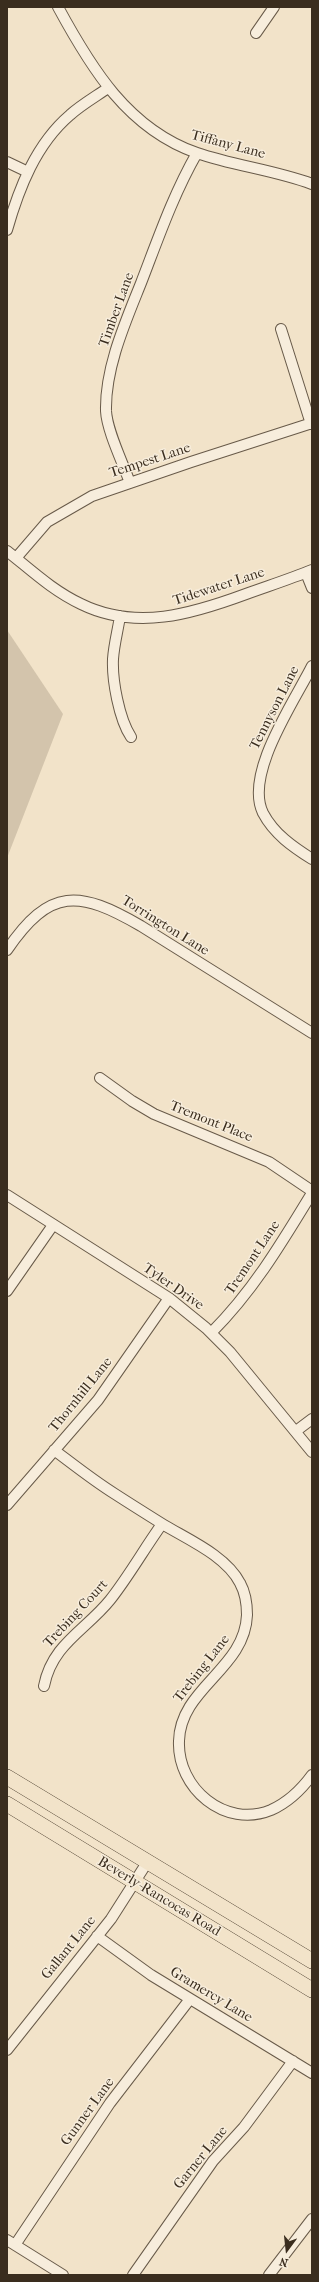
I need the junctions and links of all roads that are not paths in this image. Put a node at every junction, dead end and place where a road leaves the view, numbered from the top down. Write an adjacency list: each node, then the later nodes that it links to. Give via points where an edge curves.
1 (58, 7): 4 (street, Tiffany Lane, via 93,68)
2 (274, 7): 3 (street)
3 (256, 33)
4 (108, 88): 5 (street, Tiffany Lane, via 150,130); 7 (street, via 60,125 38,153)
5 (197, 153): 8 (street, Tiffany Lane); 12 (street, Timber Lane, via 164,218 125,324 109,381 106,412)
6 (7, 162): 7 (street)
7 (28, 172): 9 (street)
8 (312, 184)
9 (7, 230)
10 (281, 328): 11 (street)
11 (312, 424): 12 (street, Tempest Lane)
12 (130, 483): 14 (street, Tempest Lane, via 92,496 56,515 40,529)
13 (7, 551): 14 (street, Tidewater Lane)
14 (16, 558): 17 (street, Tidewater Lane, via 56,589 82,604)
15 (309, 571): 16 (street); 17 (street, Tidewater Lane, via 185,615 155,619)
16 (312, 588)
17 (120, 616): 19 (street, via 113,660 118,704)
18 (312, 666): 20 (street, Tennyson Lane, via 268,750 258,788 259,800 269,824 288,843)
19 (131, 737)
20 (312, 859)
21 (7, 950): 22 (street, Torrington Lane, via 21,930 40,911 64,901 90,902 116,912 141,926)
22 (312, 1033)
23 (100, 1078): 24 (street, Tremont Place, via 154,1114 269,1162)
24 (312, 1192): 29 (street, Tremont Lane, via 249,1292)
25 (7, 1195): 26 (street, Tyler Drive)
26 (54, 1225): 27 (street); 28 (street, Tyler Drive)
27 (7, 1291)
28 (169, 1298): 29 (street, Tyler Drive); 32 (street, Thornhill Lane, via 106,1390)
29 (211, 1333): 31 (street, Tyler Drive, via 253,1378)
30 (312, 1420): 31 (street)
31 (296, 1431): 33 (street, Tyler Drive)
32 (54, 1450): 34 (street, Thornhill Lane); 35 (street, Trebing Lane, via 104,1487)
33 (312, 1452)
34 (7, 1505)
35 (162, 1524): 36 (street, Trebing Court, via 109,1602 52,1660); 37 (street, Trebing Lane, via 215,1557 232,1572 240,1583 247,1611 247,1625 237,1651 190,1703 184,1715 180,1728 179,1754 188,1779 205,1799 216,1806 229,1811 256,1813 270,1810 288,1801)
36 (44, 1686)
37 (312, 1775)
38 (7, 1776): 40 (main road, Beverly-Rancocas Road)
39 (7, 1804): 41 (main road, Beverly-Rancocas Road)
40 (148, 1860): 41 (street, Gallant Lane); 43 (main road, Beverly-Rancocas Road)
41 (135, 1883): 42 (street, Gallant Lane); 44 (main road, Beverly-Rancocas Road)
42 (97, 1936): 45 (street, Gramercy Lane, via 139,1967); 46 (street, Gallant Lane)
43 (312, 1961)
44 (312, 1990)
45 (190, 1999): 47 (street, Gramercy Lane); 50 (street, Gunner Lane, via 110,2103)
46 (7, 2050)
47 (293, 2061): 48 (street, Gramercy Lane); 52 (street, Garner Lane, via 244,2127 213,2161)
48 (312, 2073)
49 (312, 2220): 53 (street)
50 (11, 2242): 51 (street)
51 (63, 2275)
52 (133, 2275)
53 (270, 2275)

